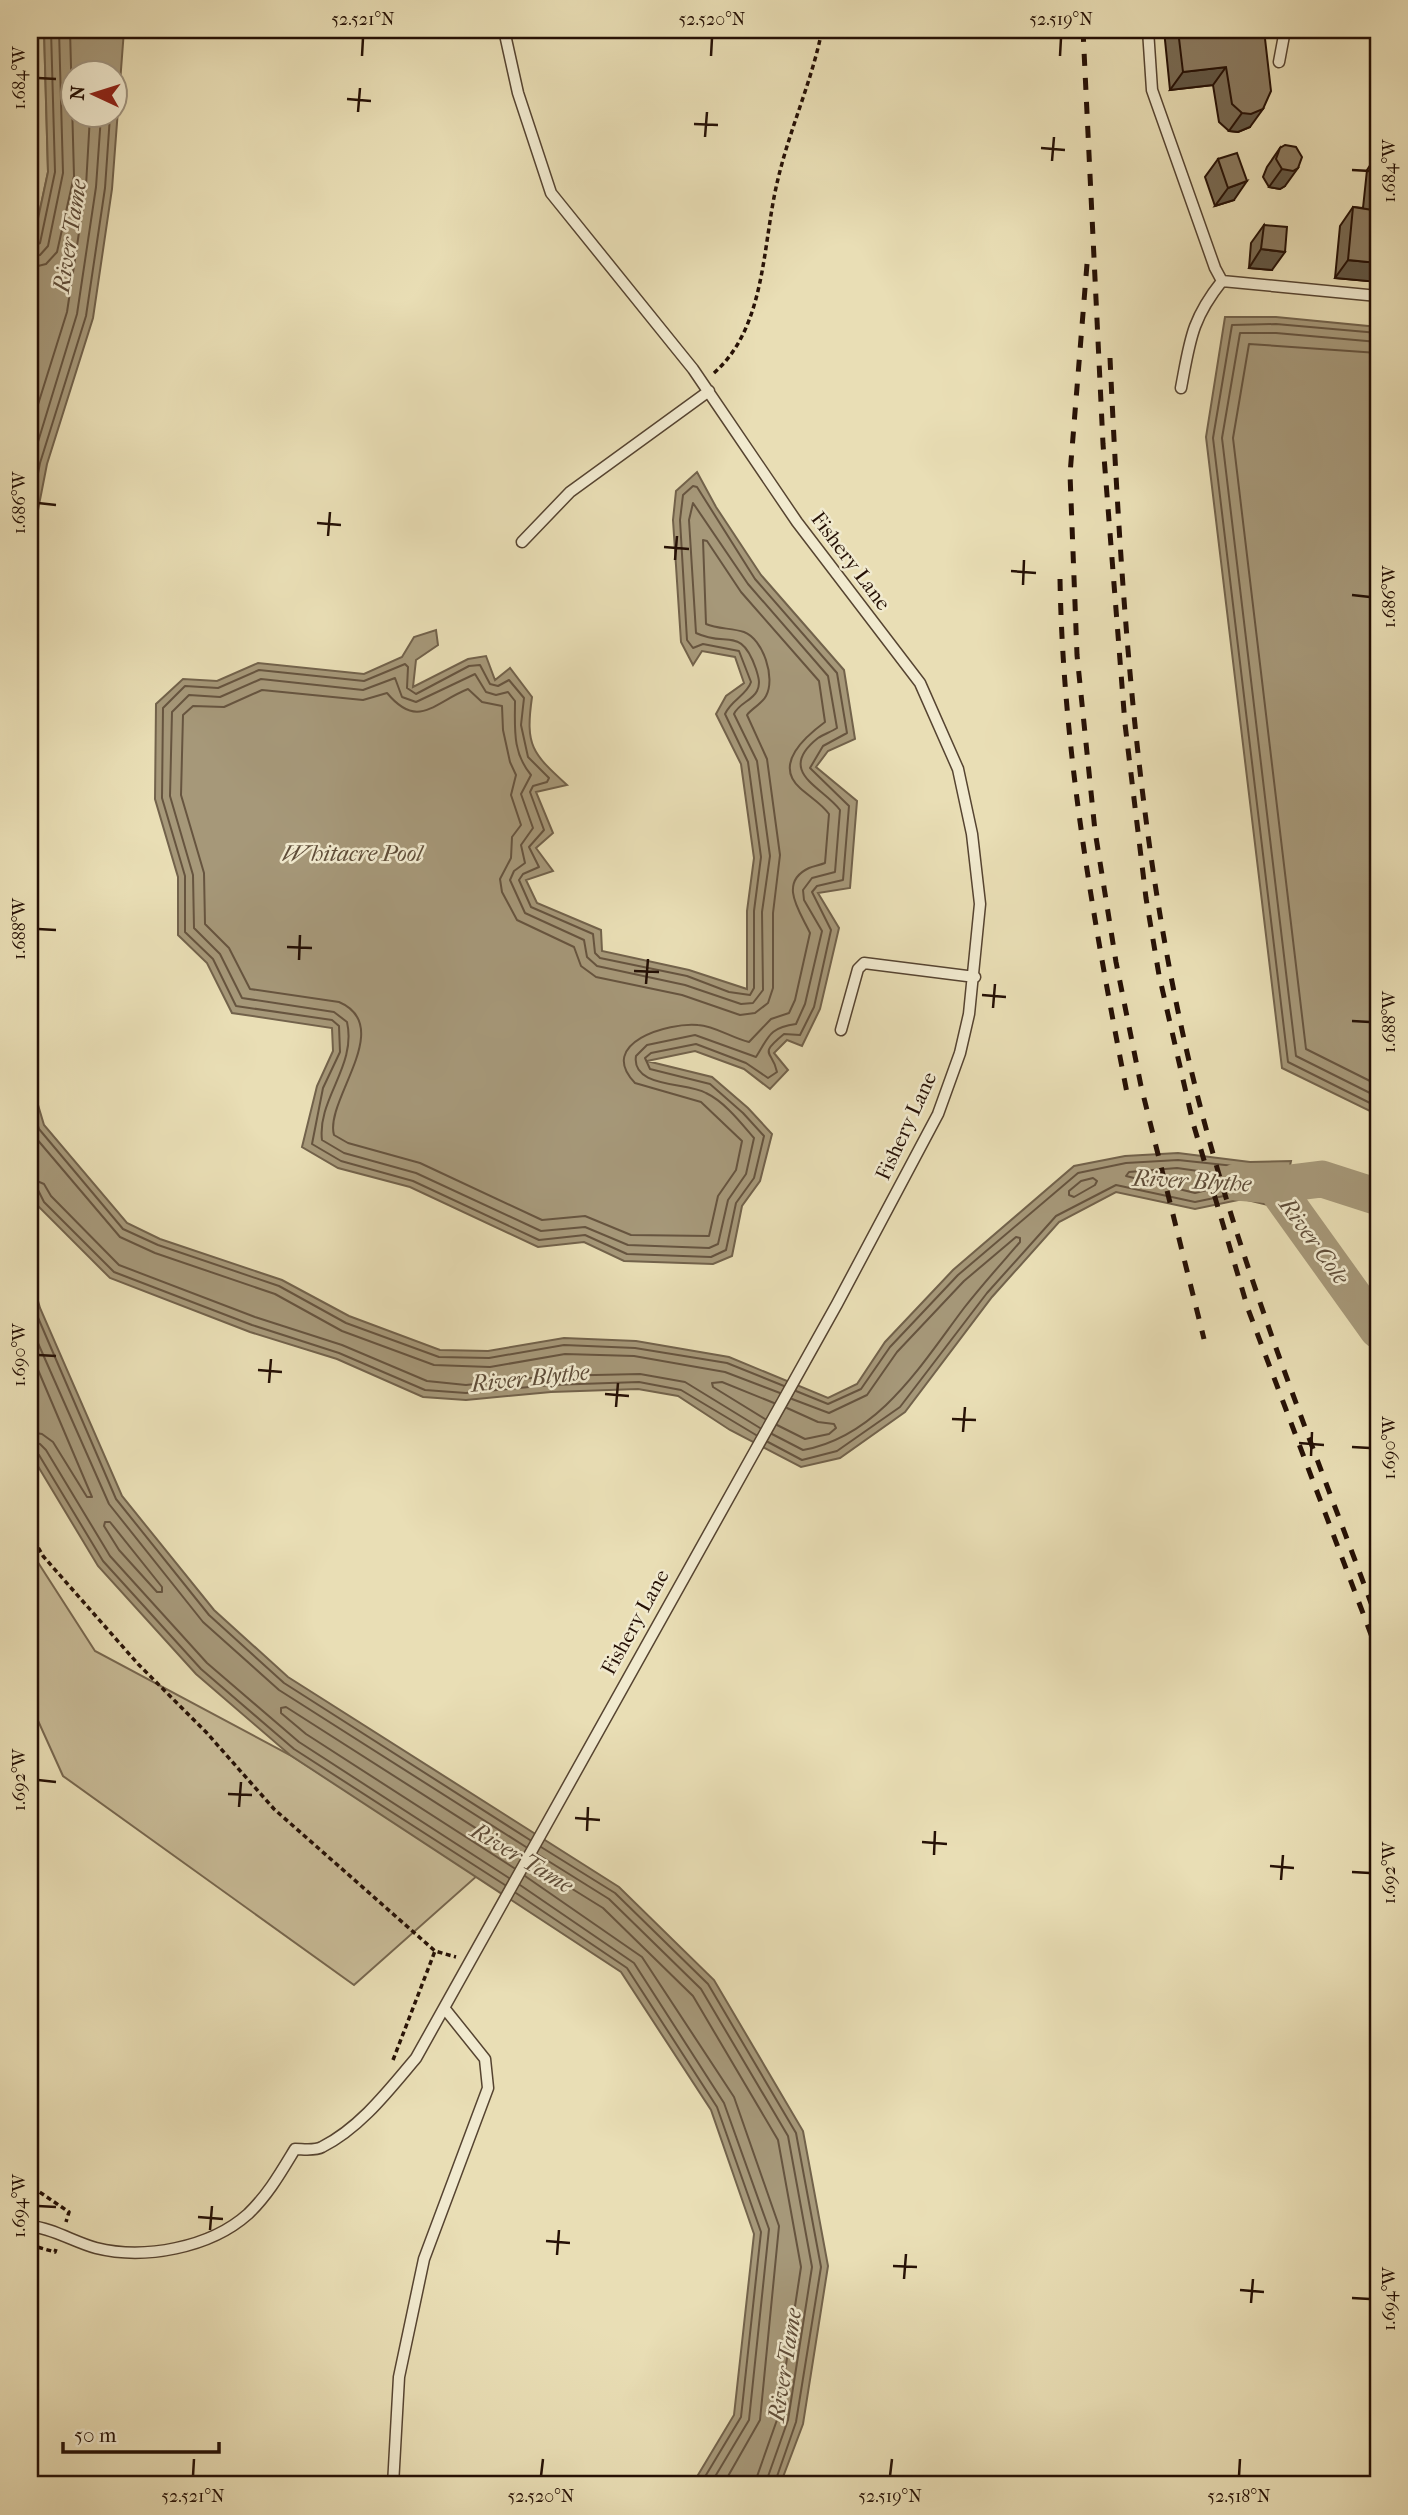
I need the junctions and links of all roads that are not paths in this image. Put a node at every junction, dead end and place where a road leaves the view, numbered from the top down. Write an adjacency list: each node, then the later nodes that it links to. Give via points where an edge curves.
1 (504, 30): 8 (lane, Fishery Lane, via 518,93 551,193)
2 (1147, 30): 5 (lane, via 1152,90)
3 (1285, 30): 4 (lane)
4 (1279, 62)
5 (1223, 281): 6 (lane); 7 (lane, via 1196,320)
6 (1378, 296)
7 (1181, 388)
8 (709, 391): 9 (lane, via 570,492); 10 (lane, Fishery Lane, via 797,523 920,683 958,769 972,834 980,904)
9 (522, 542)
10 (975, 977): 11 (lane, via 864,963 858,968); 12 (lane, Fishery Lane, via 960,1053 938,1114)
11 (841, 1030)
12 (445, 2009): 13 (lane, Fishery Lane, via 416,2058 377,2104 319,2149 295,2149 275,2183 247,2215 209,2238 165,2250 128,2253 97,2248); 14 (lane, via 485,2059 488,2088 424,2259 399,2377)
13 (31, 2224)
14 (393, 2485)

